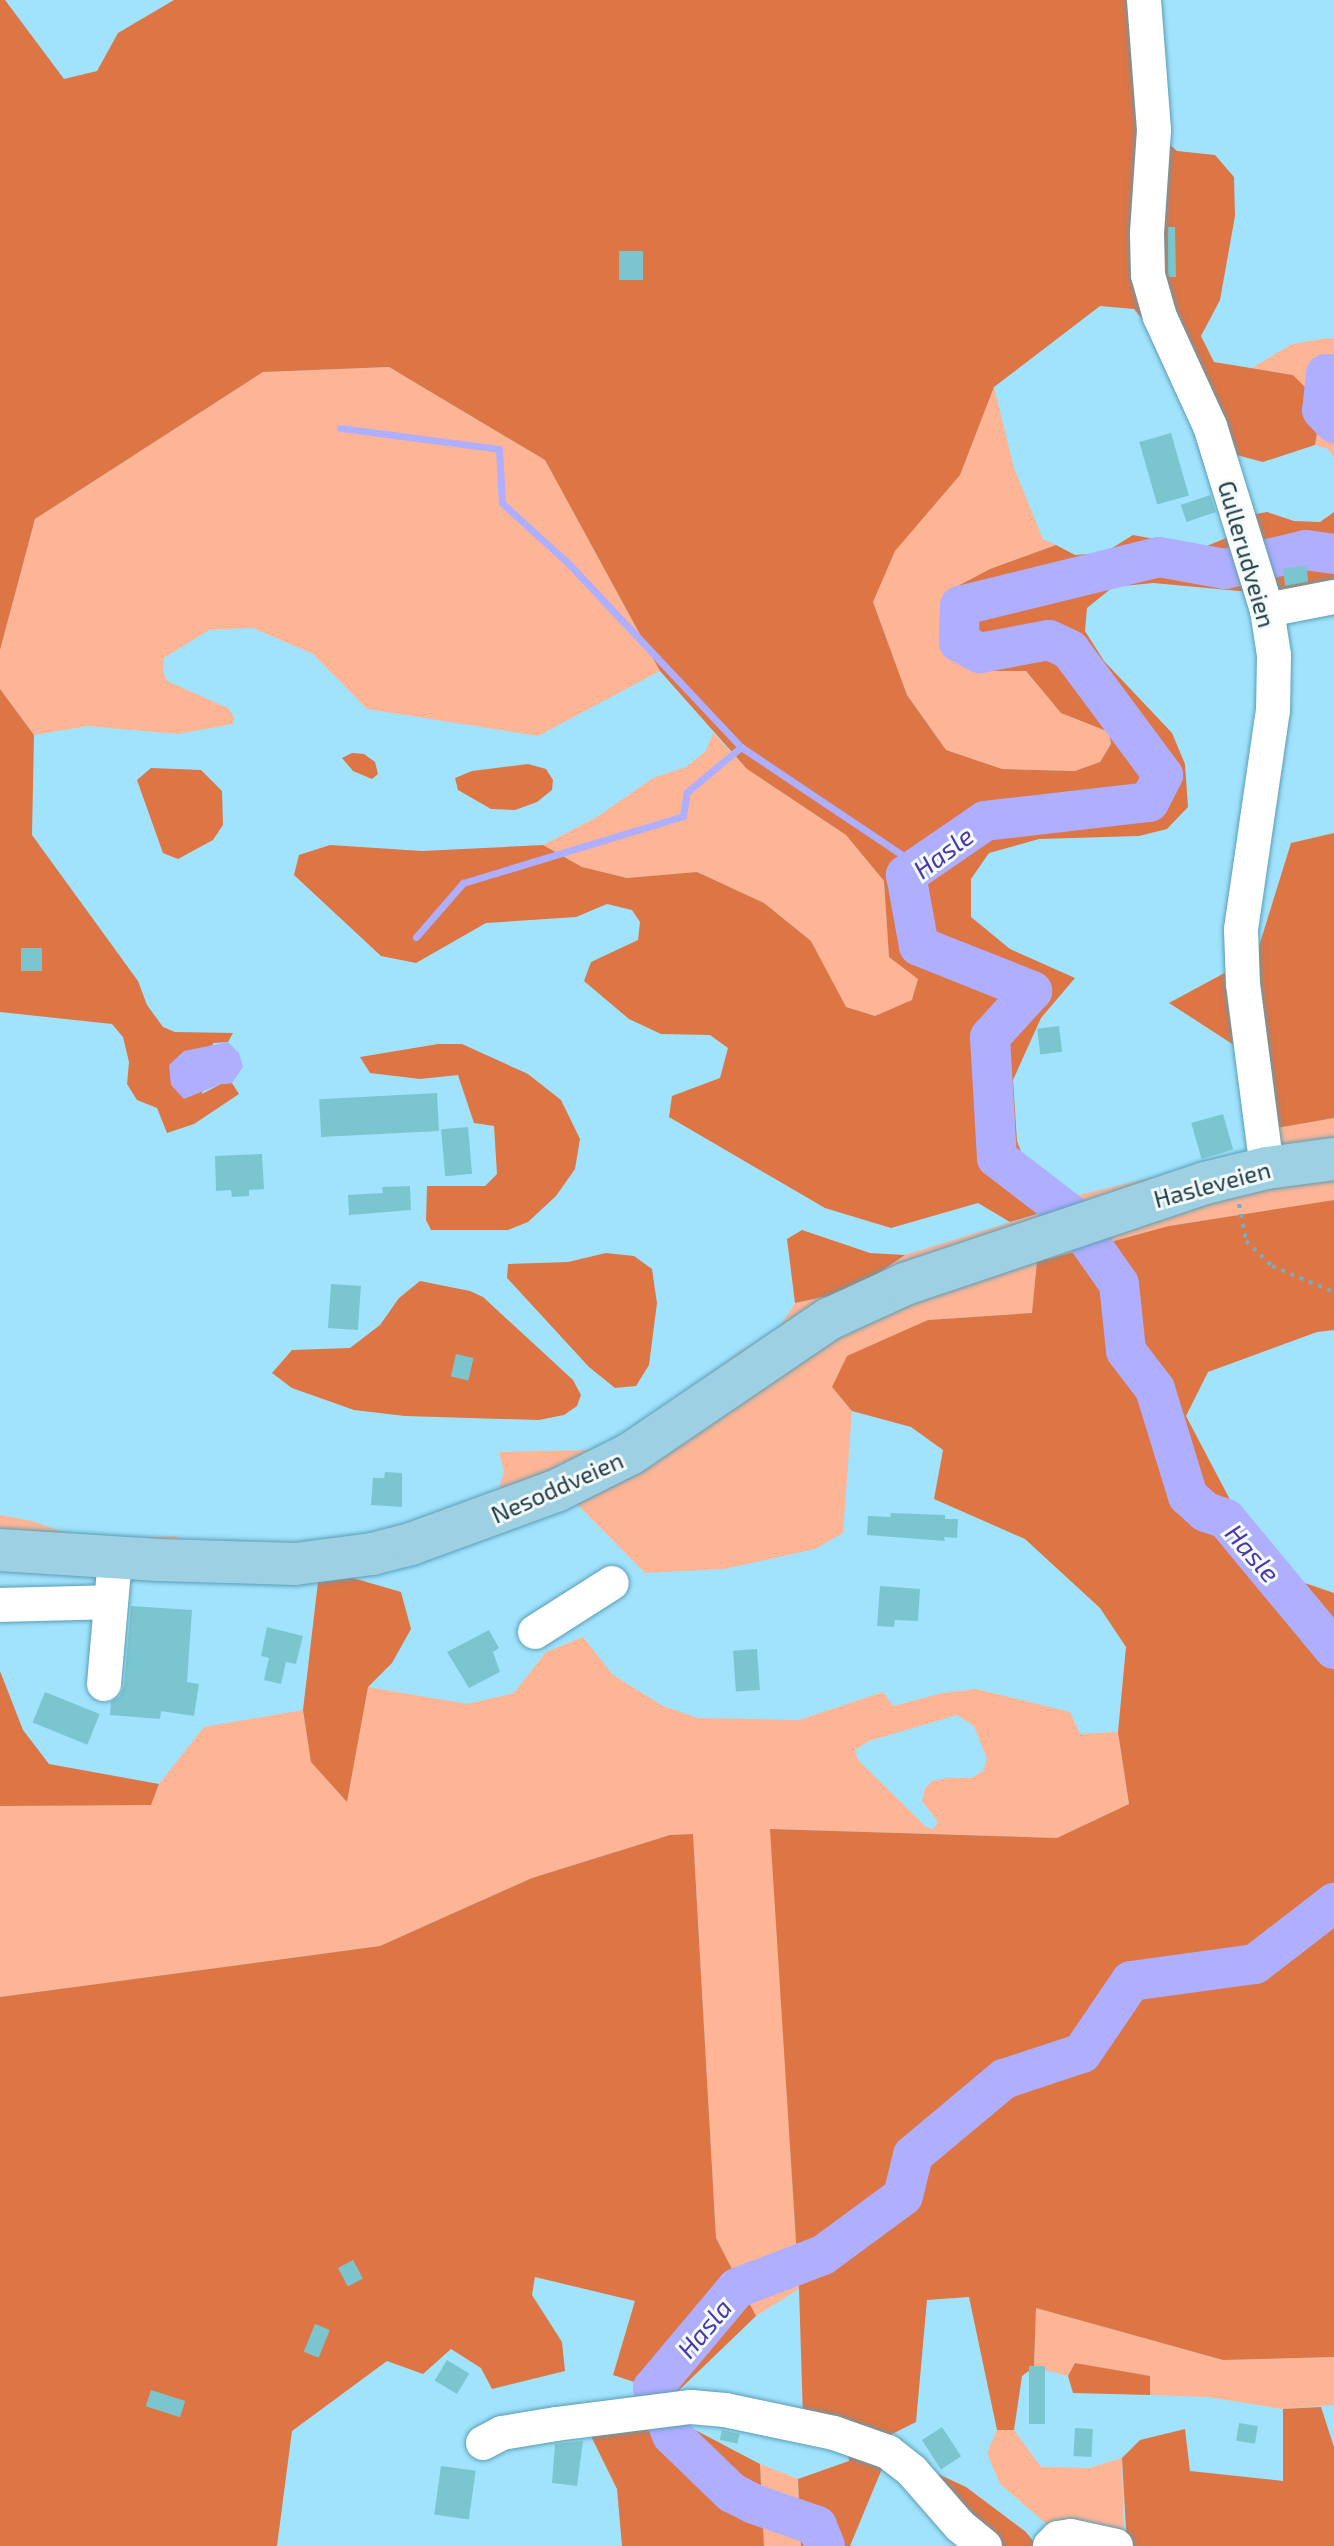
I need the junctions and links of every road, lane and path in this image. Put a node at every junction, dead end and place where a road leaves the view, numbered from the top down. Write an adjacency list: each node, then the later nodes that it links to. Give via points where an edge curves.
1 (1144, 0): 3 (street, Gullerudveien, via 1154,130 1148,275 1160,317 1210,426)
2 (1334, 597): 3 (street)
3 (1267, 610): 5 (street, Gullerudveien, via 1274,655 1273,710 1241,941)
4 (1334, 1159): 5 (main road, Hasleveien)
5 (1267, 1168): 7 (main road, Hasleveien)
6 (1239, 1202): 8 (path, via 1246,1241 1272,1266)
7 (1076, 1225): 10 (main road, Nesoddveien, via 905,1284 829,1319 630,1454 556,1491 468,1525 372,1554 317,1562)
8 (1334, 1292)
9 (0, 1550): 10 (main road, Nesoddveien)
10 (115, 1558): 12 (street)
11 (612, 1583): 14 (street)
12 (111, 1602): 13 (street); 15 (street)
13 (0, 1605)
14 (535, 1632)
15 (104, 1684)
16 (483, 2443): 17 (street, via 514,2431 691,2407 725,2410 834,2433 888,2452)
17 (985, 2546)
18 (1050, 2546): 19 (street, via 1071,2536)
19 (1116, 2546)

